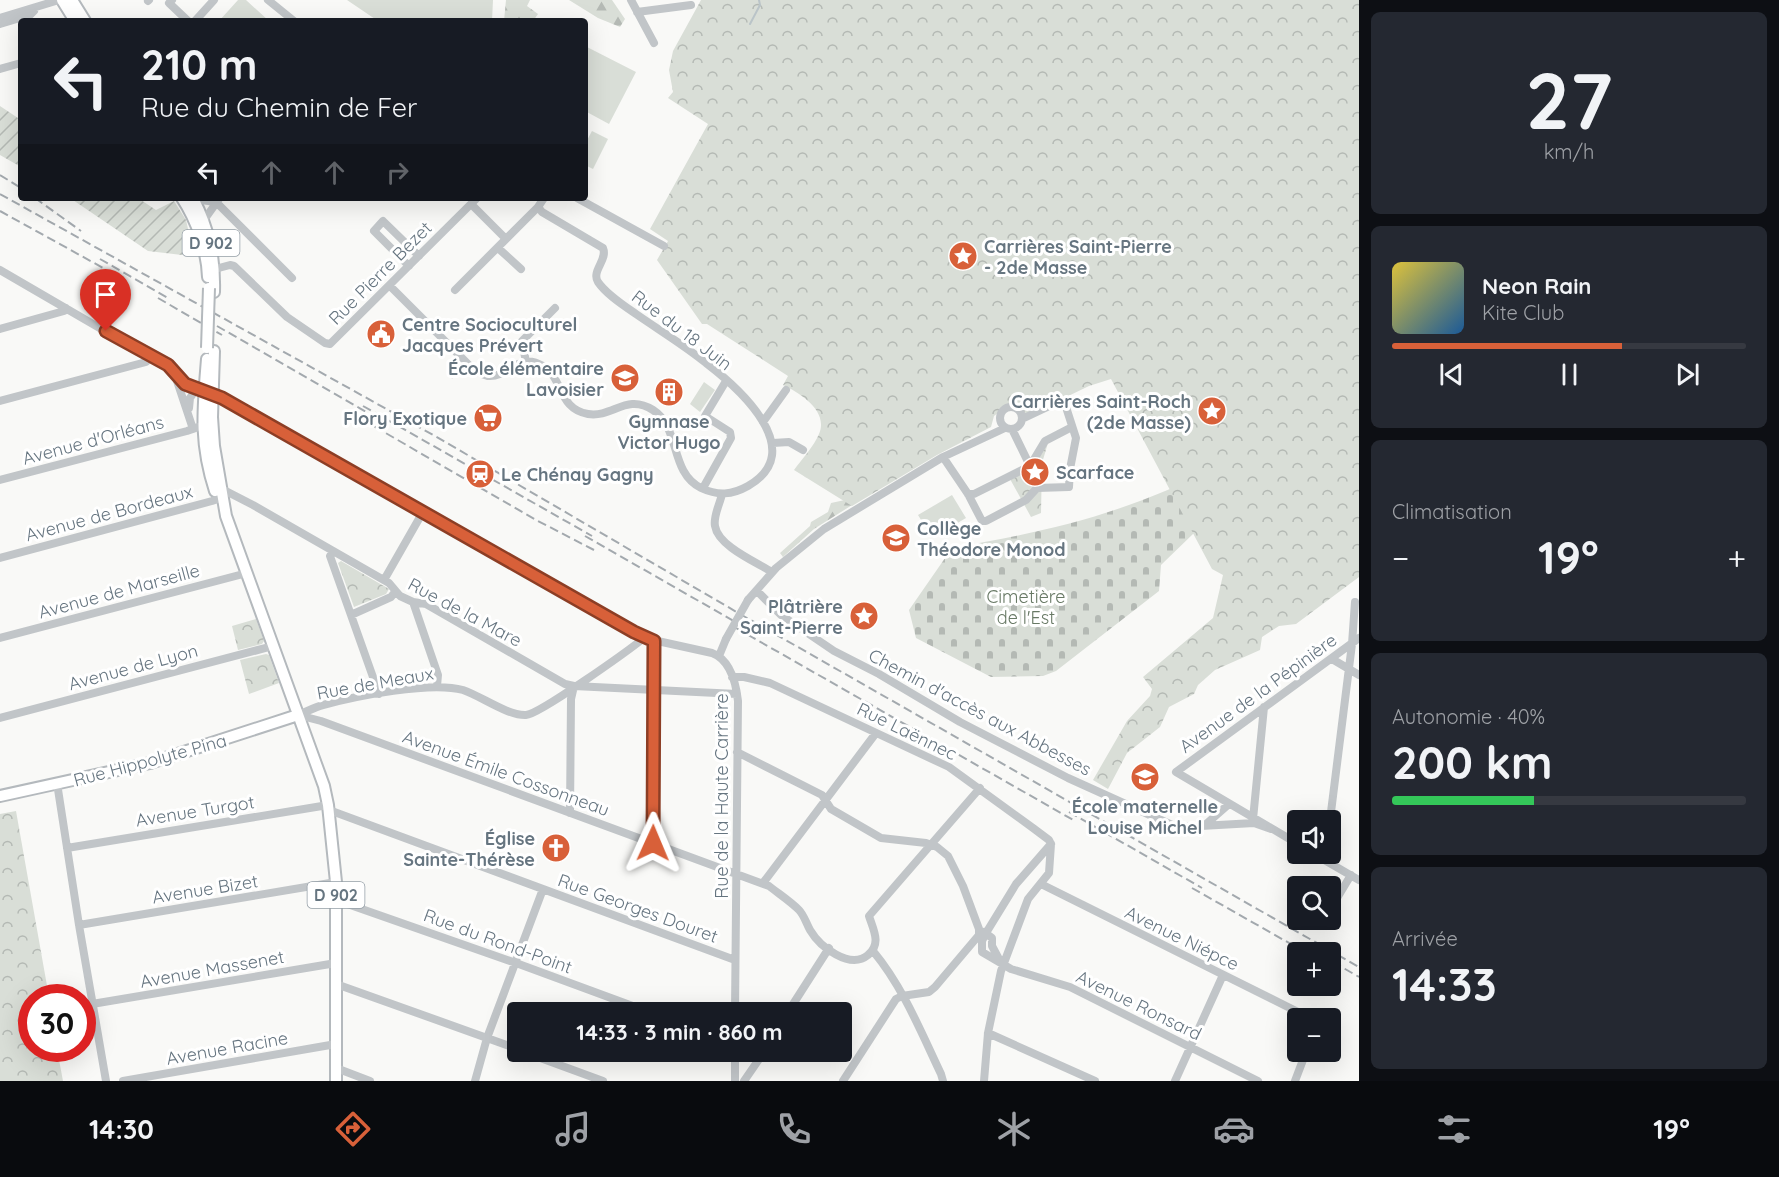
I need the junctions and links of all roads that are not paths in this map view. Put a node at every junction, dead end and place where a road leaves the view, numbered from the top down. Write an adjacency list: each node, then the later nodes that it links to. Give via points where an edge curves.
1 (61, 0): 8 (street); 12 (main road)
2 (72, 0): 13 (main road)
3 (172, 0): 14 (street, via 169,3)
4 (214, 0): 15 (street)
5 (268, 0): 16 (street)
6 (631, 0): 9 (street)
7 (691, 5): 9 (street)
8 (37, 8): 10 (street); 11 (street)
9 (637, 12): 19 (street)
10 (0, 18)
11 (20, 18)
12 (73, 18)
13 (84, 18)
14 (185, 18)
15 (198, 18)
16 (290, 18)
17 (18, 19): 18 (street)
18 (0, 24)
19 (654, 43)
20 (18, 64): 21 (street)
21 (0, 69)
22 (190, 201): 41 (main road, D 902)
23 (191, 201): 30 (main road, D 902)
24 (217, 201): 30 (street)
25 (219, 201): 39 (street)
26 (474, 201): 31 (street); 34 (street, Rue Pierre Bezet)
27 (542, 201): 29 (street)
28 (582, 201): 32 (street)
29 (538, 207): 31 (street); 51 (street, Rue du 18 Juin, via 603,248 597,280 617,300)
30 (204, 220): 36 (main road, D 902)
31 (506, 239): 33 (street)
32 (664, 246)
33 (498, 248): 37 (street); 42 (street)
34 (419, 256): 35 (street, Rue Pierre Bezet); 35 (street, via 383,221 374,231)
35 (408, 266): 40 (street, Rue Pierre Bezet)
36 (214, 269): 40 (street, Rue Pierre Bezet, via 234,266 287,317 330,344); 41 (main road, D 902)
37 (521, 269)
38 (0, 270): 43 (street)
39 (292, 278)
40 (390, 286): 48 (street)
41 (211, 290): 53 (main road, D 902, bridge, via 210,349)
42 (455, 290)
43 (66, 308): 45 (street, via 64,312); 46 (street)
44 (555, 308): 47 (street, via 522,341)
45 (0, 329)
46 (151, 356): 49 (street); 54 (street, via 146,362)
47 (526, 362): 48 (street, via 497,375); 66 (street, via 543,366 576,410 596,414 629,403 656,412 667,425 684,474)
48 (471, 367): 50 (street)
49 (175, 374): 53 (street, via 185,384); 55 (street)
50 (453, 374)
51 (726, 381): 57 (street, Rue du 18 Juin); 66 (street, via 705,416 731,435)
52 (786, 390): 57 (street)
53 (204, 391): 55 (street, via 190,398); 58 (main road, D 902); 70 (street)
54 (0, 401)
55 (189, 415): 58 (street)
56 (1022, 419): 59 (street, via 1063,402); 60 (street, via 1019,426); 60 (street, via 1015,408 1004,409 1000,419)
57 (763, 422): 61 (street, Rue du 18 Juin)
58 (203, 425): 65 (street, Avenue d'Orléans); 67 (main road, D 902); 67 (main road, D 902, via 206,454)
59 (1072, 427): 64 (street, via 1046,441); 69 (street, via 1076,438 1070,487 1037,488 1026,500 986,521 979,517)
60 (1009, 428): 63 (street); 64 (street)
61 (773, 443): 62 (street, via 789,442); 68 (street, via 769,467 760,478 740,491)
62 (803, 450)
63 (943, 457): 69 (street); 73 (street, via 824,529)
64 (1030, 466): 69 (street)
65 (0, 480)
66 (703, 489): 68 (street)
67 (220, 493): 71 (street, Rue de la Mare); 72 (street, Avenue de Bordeaux); 74 (main road, D 902)
68 (722, 494): 73 (street, via 714,523 717,533 735,550)
69 (968, 494)
70 (423, 512): 75 (street); 82 (street)
71 (333, 551): 75 (street, Rue de la Mare); 80 (street, via 330,556)
72 (0, 558)
73 (772, 572): 76 (street)
74 (246, 573): 81 (street, Avenue de Marseille); 86 (main road, D 902)
75 (384, 580): 77 (street, Rue de la Mare)
76 (757, 591): 87 (street, bridge, via 748,600); 114 (street, Chemin d'accès aux Abbesses, via 782,615 834,651 960,722 1166,823)
77 (395, 592): 78 (street, Rue de la Mare); 80 (street)
78 (413, 602): 92 (street, via 438,675); 93 (street, Rue de la Mare, via 426,604)
79 (1355, 602): 85 (street)
80 (351, 615): 95 (street)
81 (0, 638)
82 (644, 638): 84 (street); 93 (street, Rue de Meaux)
83 (1359, 638): 85 (street, Avenue de la Pépinière)
84 (654, 641): 87 (street); 94 (street)
85 (1352, 644): 88 (street, Avenue de la Pépinière); 89 (street)
86 (273, 646): 98 (main road, D 902); 99 (street, Avenue de Lyon)
87 (719, 656): 91 (street, Rue de la Haute Carrière)
88 (1332, 658): 89 (street); 97 (street, Avenue de la Pépinière)
89 (1347, 669): 90 (street); 108 (street)
90 (1359, 675)
91 (732, 677): 96 (street, Rue de la Haute Carrière); 100 (street, Rue Laënnec, via 770,682)
92 (437, 686): 93 (street, Rue de Meaux, via 464,690 526,715); 95 (street, Rue de Meaux)
93 (574, 686): 94 (street); 110 (street)
94 (654, 690): 96 (street); 117 (street)
95 (379, 694): 98 (street, Rue de Meaux, via 322,705)
96 (737, 694): 101 (street, Rue de la Haute Carrière)
97 (1264, 707): 106 (street, Avenue de la Pépinière, via 1176,772); 112 (street)
98 (298, 715): 102 (main road, Rue Hippolyte Pina, via 174,756); 107 (main road, D 902); 110 (street, Avenue Émile Cossonneau)
99 (0, 718)
100 (876, 733): 103 (street, Rue Laënnec, via 949,767); 105 (street)
101 (737, 752): 105 (street); 122 (street, Rue de la Haute Carrière)
102 (57, 783): 104 (main road, Rue Hippolyte Pina); 120 (street)
103 (980, 788): 118 (street, Rue Laënnec); 119 (street)
104 (0, 796)
105 (826, 799): 119 (street, via 831,809 881,838); 126 (street)
106 (1228, 804): 109 (street); 111 (street)
107 (329, 808): 120 (street, Avenue Turgot); 125 (main road, D 902); 128 (street, Rue Georges Douret)
108 (1331, 810)
109 (1243, 812): 112 (street); 113 (street, via 1247,817)
110 (570, 813): 117 (street, Avenue Émile Cossonneau)
111 (1217, 816): 114 (street); 115 (street)
112 (1253, 820): 113 (street, Chemin d'accès aux Abbesses); 116 (street)
113 (1245, 824): 115 (street, Chemin d'accès aux Abbesses)
114 (1204, 826): 115 (street, Chemin d'accès aux Abbesses)
115 (1227, 826)
116 (1287, 838)
117 (653, 843): 122 (street, Avenue Émile Cossonneau)
118 (1052, 844): 127 (street, via 1049,873); 132 (street)
119 (932, 845): 132 (street, via 948,856); 135 (street, via 869,916 876,935)
120 (67, 848): 131 (street)
121 (1336, 864): 123 (street)
122 (736, 873): 126 (street, Avenue Émile Cossonneau); 137 (street, Rue de la Haute Carrière)
123 (1351, 875): 124 (street); 129 (street)
124 (1359, 880)
125 (336, 882): 130 (main road, D 902); 131 (street, Avenue Bizet)
126 (763, 883): 133 (street, Avenue Émile Cossonneau, via 800,911 811,931)
127 (1041, 884): 140 (street, via 1028,899); 141 (street, Avenue Niépce)
128 (543, 889): 137 (street, Rue Georges Douret); 139 (street)
129 (1341, 892)
130 (336, 900): 138 (main road, D 902); 139 (street, Rue du Rond-Point)
131 (79, 925): 142 (street)
132 (982, 931): 134 (street); 136 (street); 140 (street, via 992,938 992,946)
133 (829, 948): 135 (street, via 848,961 860,960); 147 (street)
134 (967, 949): 136 (street); 144 (street, via 929,992)
135 (873, 951): 144 (street)
136 (982, 952): 140 (street, Avenue Ronsard)
137 (735, 960): 146 (street, Rue de la Haute Carrière)
138 (336, 963): 143 (main road, D 902); 148 (street, Avenue Massenet)
139 (516, 963): 145 (street, Rue du Rond-Point); 152 (street)
140 (1003, 965): 151 (street); 155 (street, Avenue Ronsard, via 1070,987)
141 (1223, 975): 149 (street, Avenue Niépce); 155 (street)
142 (89, 984)
143 (336, 984): 152 (street); 153 (main road, D 902)
144 (902, 996): 169 (street, via 896,999); 170 (street)
145 (622, 1002)
146 (735, 1002)
147 (794, 1002)
148 (96, 1003)
149 (1290, 1008)
150 (96, 1026): 161 (street)
151 (988, 1033): 171 (street); 172 (street)
152 (487, 1038): 154 (street); 165 (street)
153 (336, 1044): 160 (main road, D 902); 162 (street, Avenue Racine)
154 (507, 1045)
155 (1191, 1047): 173 (street); 174 (street, Avenue Ronsard)
156 (551, 1062): 166 (street)
157 (735, 1062): 167 (street)
158 (757, 1062): 168 (street)
159 (1302, 1062): 175 (street)
160 (336, 1068): 163 (main road, D 902); 164 (street)
161 (106, 1081)
162 (123, 1081)
163 (336, 1081)
164 (370, 1081)
165 (475, 1081)
166 (603, 1081)
167 (735, 1081)
168 (744, 1081)
169 (843, 1081)
170 (943, 1081)
171 (984, 1081)
172 (1095, 1081)
173 (1176, 1081)
174 (1258, 1081)
175 (1295, 1081)

